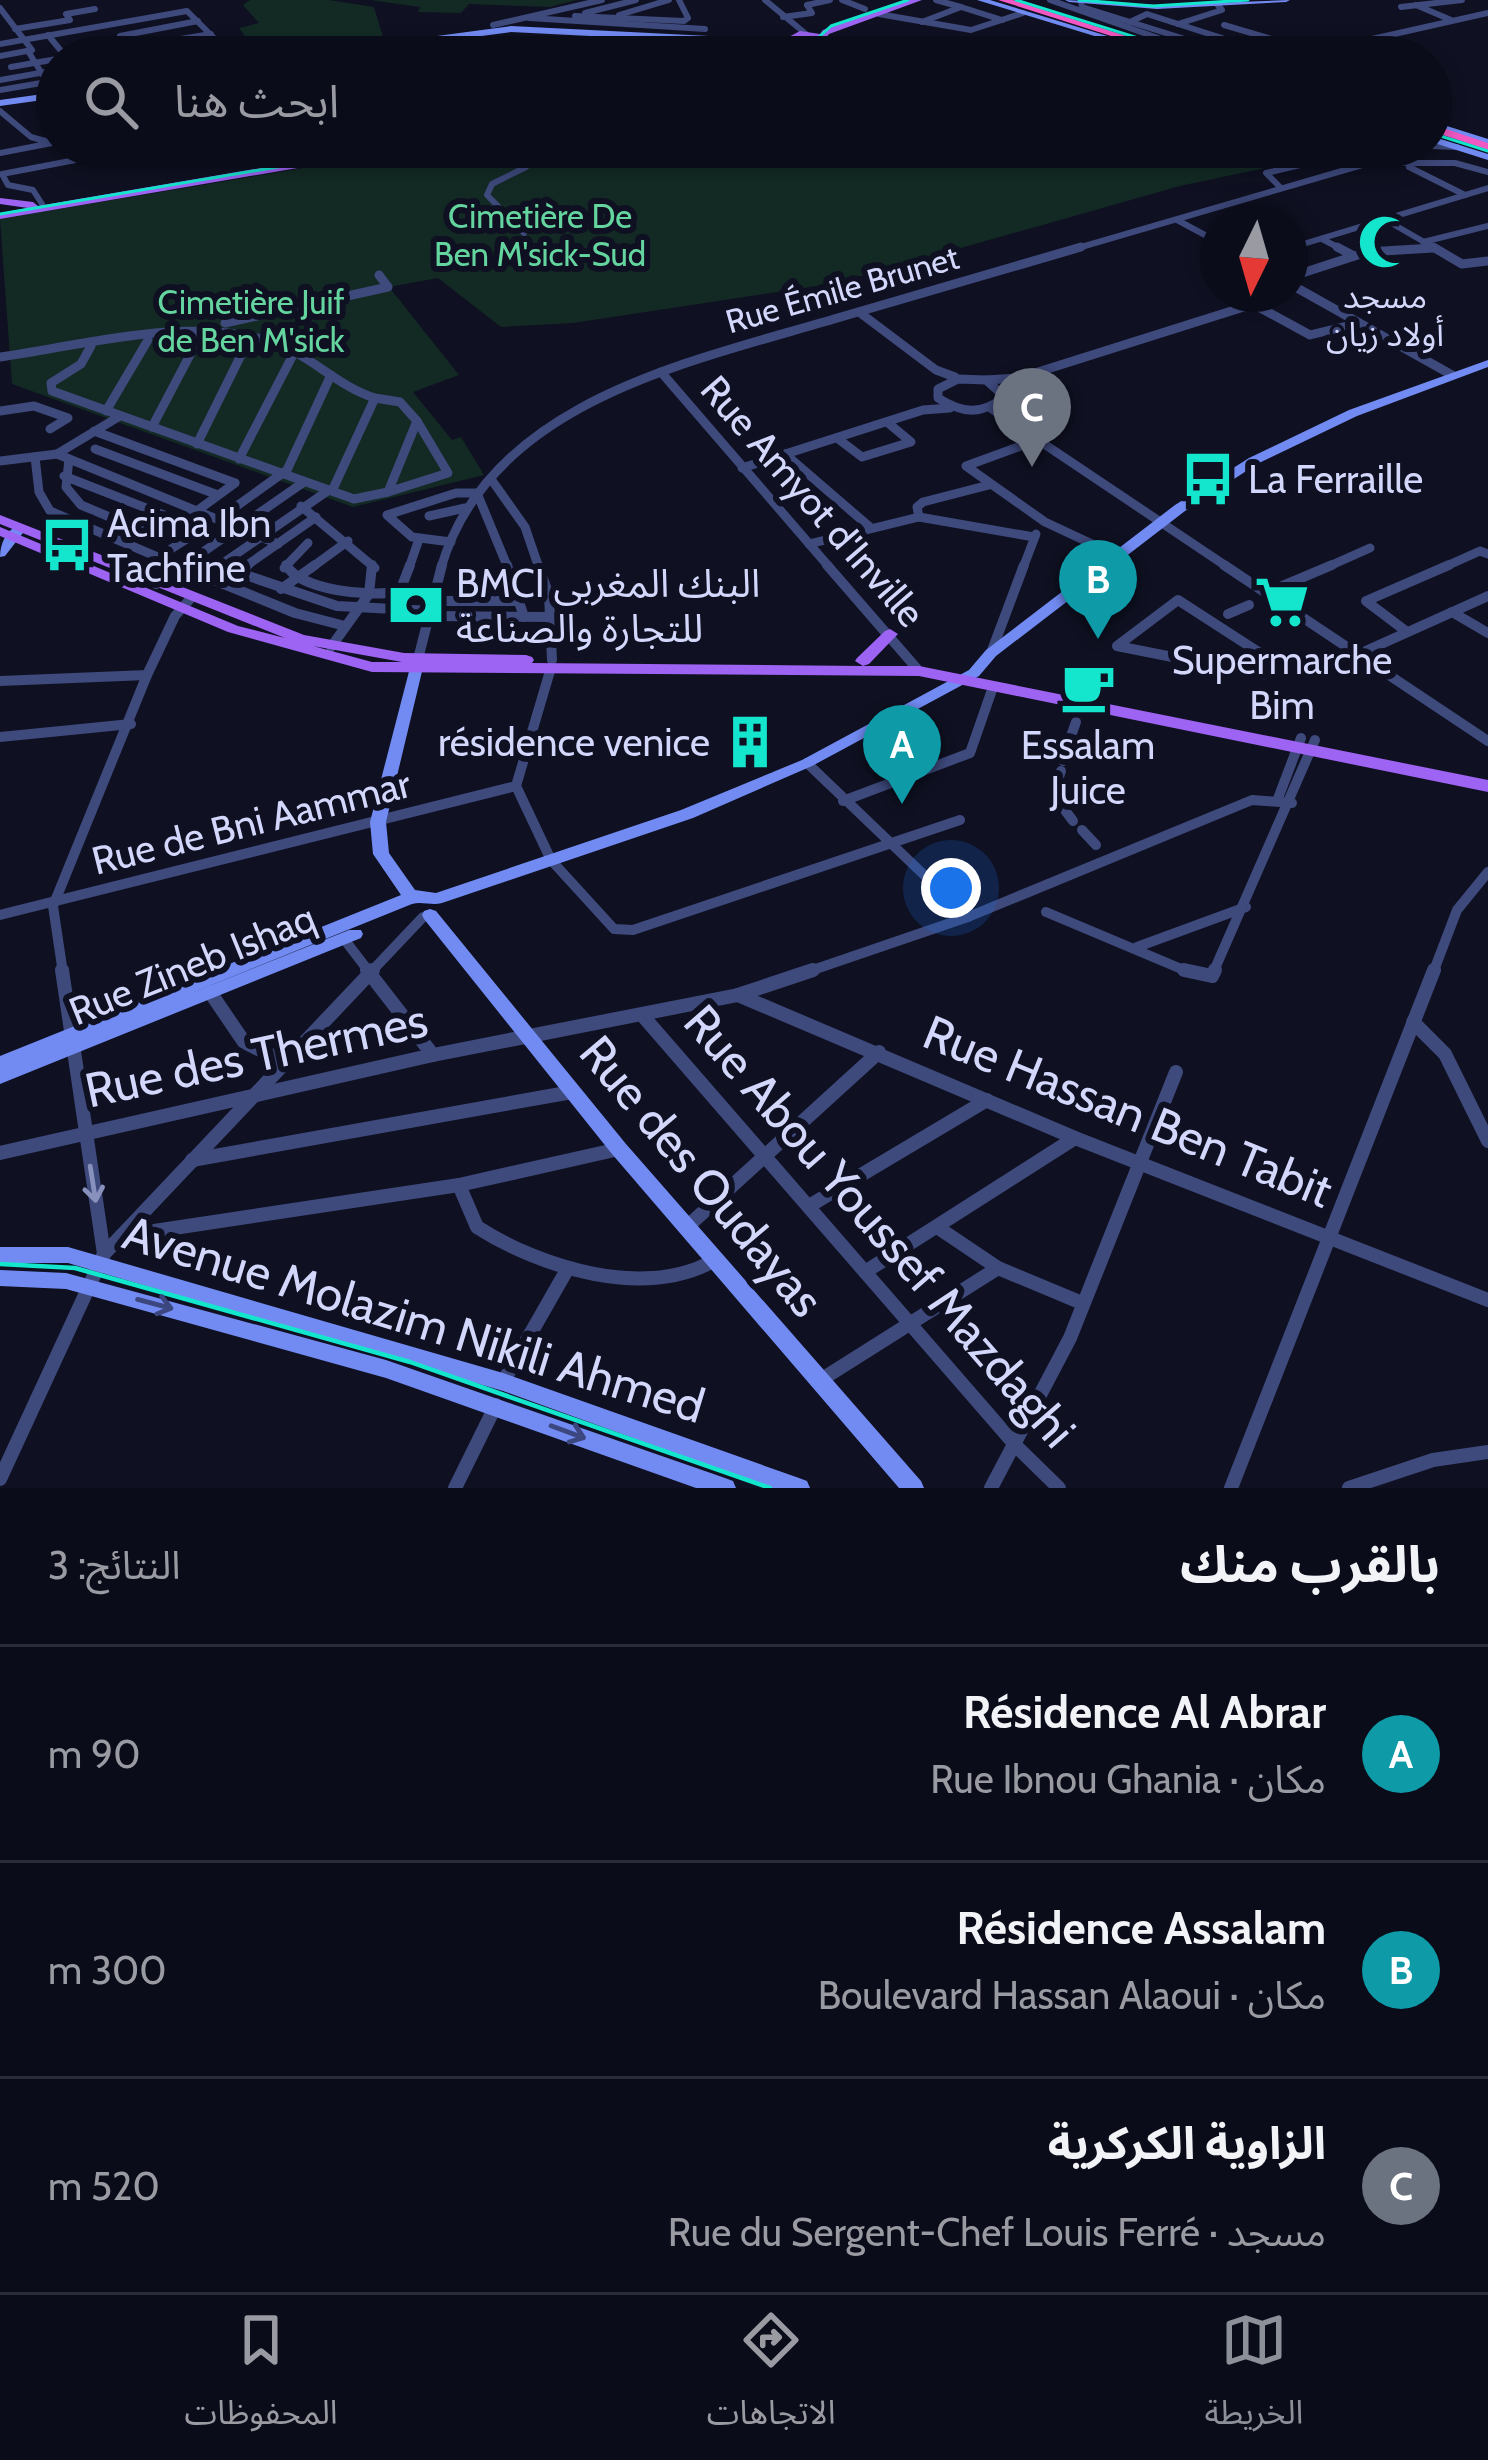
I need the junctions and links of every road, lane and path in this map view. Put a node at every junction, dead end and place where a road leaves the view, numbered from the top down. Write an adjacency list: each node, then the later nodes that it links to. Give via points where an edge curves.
1 (87, 0): 33 (street)
2 (586, 0): 58 (street)
3 (602, 0): 42 (street)
4 (636, 0): 41 (street)
5 (669, 0): 24 (street)
6 (679, 0): 38 (street)
7 (765, 0): 70 (street)
8 (783, 0): 71 (street)
9 (830, 0): 27 (street)
10 (842, 0): 34 (street)
11 (893, 0): 34 (main road)
12 (917, 0): 39 (main road)
13 (936, 0): 30 (street)
14 (981, 0): 29 (street)
15 (1003, 0): 76 (highway)
16 (1050, 0): 79 (street)
17 (1069, 0): 25 (street)
18 (1105, 0): 22 (street)
19 (1198, 0): 22 (street)
20 (1286, 0): 28 (street)
21 (1462, 0): 26 (street)
22 (1155, 1)
23 (1390, 1): 31 (street)
24 (650, 2): 36 (street)
25 (1081, 2): 28 (street); 35 (street)
26 (1422, 2): 31 (street); 45 (street); 48 (street)
27 (804, 3): 72 (street, via 812,13)
28 (1217, 4): 55 (street, via 1222,10)
29 (1024, 6): 47 (street); 77 (street); 78 (highway)
30 (961, 7): 47 (street); 53 (street)
31 (1400, 7)
32 (0, 8): 51 (street)
33 (94, 9): 46 (street, via 66,14); 54 (street)
34 (865, 9): 57 (main road)
35 (1090, 10): 40 (street); 50 (street)
36 (628, 12): 38 (street); 43 (street)
37 (1488, 13): 45 (street)
38 (686, 14): 43 (street, via 680,21)
39 (879, 14): 53 (street); 57 (main road)
40 (1147, 14): 50 (street); 55 (street)
41 (575, 16): 43 (street); 52 (street)
42 (529, 18): 52 (street); 58 (street)
43 (610, 18)
44 (1238, 18): 56 (street)
45 (1463, 18): 48 (street)
46 (70, 20): 51 (street); 60 (street)
47 (1002, 20): 53 (street, via 971,30)
48 (1451, 20): 84 (street)
49 (198, 22): 54 (street, via 184,11); 62 (street); 66 (street)
50 (1130, 22): 80 (street)
51 (7, 23): 86 (street)
52 (553, 23): 59 (street)
53 (919, 23)
54 (108, 24): 60 (street); 66 (street)
55 (1178, 24): 61 (street)
56 (1224, 25): 61 (street); 83 (street)
57 (832, 26): 73 (main road); 74 (main road); 75 (main road)
58 (487, 28): 68 (street); 69 (street)
59 (705, 29)
60 (78, 30): 63 (street); 65 (street)
61 (1202, 31): 81 (street); 82 (street)
62 (211, 34): 67 (street)
63 (48, 35): 64 (street)
64 (43, 36)
65 (83, 36)
66 (120, 36)
67 (200, 36)
68 (442, 36)
69 (671, 36)
70 (794, 36)
71 (795, 36)
72 (796, 36)
73 (798, 36)
74 (823, 36)
75 (840, 36)
76 (1119, 36)
77 (1120, 36)
78 (1133, 36)
79 (1134, 36)
80 (1174, 36)
81 (1186, 36)
82 (1219, 36)
83 (1261, 36)
84 (1382, 36)
85 (36, 37): 86 (street)
86 (23, 40): 87 (street); 88 (street)
87 (0, 44)
88 (28, 52): 89 (street); 90 (street)
89 (2, 56): 91 (street)
90 (35, 62): 91 (street)
91 (11, 67): 93 (street)
92 (36, 74): 93 (street)
93 (18, 77): 94 (street)
94 (0, 80)
95 (36, 84): 96 (street)
96 (0, 90)
97 (36, 101): 98 (street)
98 (0, 110): 99 (street)
99 (36, 138)
100 (1452, 143): 104 (highway)
101 (1452, 145): 104 (street)
102 (36, 148): 103 (street)
103 (19, 150): 105 (street); 116 (street)
104 (1488, 152)
105 (0, 153)
106 (1452, 163): 118 (street)
107 (48, 168): 116 (street)
108 (244, 168): 122 (main road)
109 (264, 168): 123 (main road)
110 (524, 168): 128 (street, via 487,195)
111 (1287, 168): 119 (street, via 1266,173)
112 (1351, 168): 119 (street, Rue Émile Brunet)
113 (1411, 168): 117 (street)
114 (1426, 168): 117 (street)
115 (1, 172): 116 (street); 122 (street, via 8,185 33,190)
116 (23, 172)
117 (1419, 172): 121 (street)
118 (1488, 172)
119 (1281, 188): 124 (street, Rue Émile Brunet)
120 (1488, 188): 121 (street)
121 (1466, 195): 125 (street)
122 (38, 204): 123 (main road)
123 (0, 208)
124 (1177, 220): 127 (street); 138 (street, Rue Émile Brunet)
125 (1386, 220): 129 (street); 130 (street)
126 (1488, 226): 130 (street)
127 (1200, 232)
128 (524, 233)
129 (1322, 239): 131 (street); 133 (street)
130 (1423, 242): 132 (street)
131 (1308, 243)
132 (1433, 248): 133 (street); 134 (street, via 1473,265)
133 (1354, 256): 136 (street)
134 (1488, 261)
135 (379, 275): 142 (street, via 388,287)
136 (1308, 279)
137 (1308, 296): 141 (street)
138 (859, 312): 150 (street); 151 (street, Rue Émile Brunet)
139 (1228, 312): 154 (street)
140 (1268, 312): 141 (street, via 1310,335)
141 (1359, 322): 153 (street)
142 (225, 323)
143 (201, 334): 144 (street); 145 (street); 169 (street)
144 (250, 337): 147 (street); 174 (street)
145 (148, 340): 146 (street); 165 (street)
146 (91, 346): 148 (street); 165 (street, via 49,389)
147 (295, 351): 152 (street); 180 (street)
148 (0, 357)
149 (1488, 363): 153 (street, Rue Zineb Ishaq)
150 (936, 370): 155 (street); 157 (street)
151 (661, 372): 182 (street, Rue Amyot d'Inville); 185 (street, Rue Émile Brunet, via 546,431)
152 (331, 375): 159 (street); 183 (street)
153 (1452, 375): 201 (street, Rue Zineb Ishaq, via 1301,435)
154 (1019, 378): 156 (street); 158 (street)
155 (958, 379): 156 (street); 157 (street)
156 (986, 380): 158 (street)
157 (941, 386): 160 (street)
158 (1002, 390): 162 (street)
159 (375, 398): 167 (street, via 400,402); 188 (street)
160 (938, 398): 161 (street); 163 (street)
161 (950, 408): 162 (street); 163 (street)
162 (992, 409): 173 (street)
163 (922, 410): 168 (street)
164 (0, 411): 170 (street, via 34,406 68,418)
165 (106, 411): 166 (street)
166 (120, 416): 169 (street); 171 (street)
167 (417, 421): 189 (street); 189 (street, via 448,473)
168 (886, 422): 172 (street); 172 (street, via 911,442 862,458)
169 (152, 428): 174 (street)
170 (50, 429)
171 (94, 431): 176 (street); 191 (street, via 235,484)
172 (837, 438): 177 (street)
173 (1037, 440): 187 (street, via 971,461 969,470); 201 (street)
174 (197, 443): 180 (street)
175 (95, 449): 191 (street)
176 (57, 454): 178 (street); 179 (street)
177 (785, 454): 182 (street); 203 (street)
178 (35, 457): 181 (street); 216 (street, via 50,511)
179 (69, 459): 184 (street); 194 (street)
180 (239, 459): 183 (street)
181 (0, 461)
182 (742, 468): 214 (street, Rue Amyot d'Inville)
183 (281, 474): 186 (street); 198 (street)
184 (64, 476): 199 (street); 208 (street, via 81,505)
185 (491, 479): 190 (street, Rue Émile Brunet); 237 (street, via 525,527)
186 (304, 482): 188 (street); 202 (street)
187 (990, 485): 197 (street, via 923,502); 200 (street)
188 (330, 491): 189 (street, via 354,499); 192 (street)
189 (388, 492)
190 (477, 493): 193 (street, Rue Émile Brunet); 209 (street, via 387,515); 230 (street)
191 (218, 496): 194 (street)
192 (301, 506): 196 (street); 206 (street)
193 (465, 508): 195 (street); 211 (street, Rue Émile Brunet)
194 (199, 509): 198 (street); 199 (street)
195 (429, 516)
196 (316, 517): 210 (street); 213 (street)
197 (920, 517): 203 (street); 207 (street)
198 (220, 518): 202 (street)
199 (182, 522): 208 (street)
200 (1045, 522): 207 (street); 219 (street)
201 (1161, 525): 219 (street, Rue Zineb Ishaq); 229 (street)
202 (238, 526): 206 (street); 222 (street)
203 (871, 527): 214 (street)
204 (7, 530): 217 (street); 225 (main road); 231 (main road)
205 (200, 531): 220 (street)
206 (259, 535): 213 (street); 221 (street)
207 (1034, 537): 234 (street)
208 (160, 538): 216 (street)
209 (418, 539): 211 (street); 227 (street, via 400,591)
210 (348, 541): 224 (street); 227 (street, via 375,567)
211 (451, 542): 232 (street, Rue Émile Brunet)
212 (308, 543): 224 (street, via 282,564)
213 (278, 544): 223 (street)
214 (809, 544): 243 (street, Rue Amyot d'Inville)
215 (1370, 548): 229 (street)
216 (140, 552): 220 (street)
217 (0, 553)
218 (1488, 554): 241 (street, via 1481,550 1366,601)
219 (1122, 557): 239 (street, Rue Zineb Ishaq)
220 (157, 558): 222 (street)
221 (216, 565): 223 (street); 240 (street, via 204,576)
222 (181, 567): 225 (street)
223 (237, 572): 226 (street)
224 (299, 576): 226 (street); 227 (street)
225 (157, 584): 231 (main road)
226 (281, 589): 233 (street)
227 (369, 594): 233 (street)
228 (1488, 596): 235 (street)
229 (1260, 599): 238 (street); 245 (street)
230 (520, 601): 232 (street); 236 (street)
231 (186, 603): 244 (main road); 247 (main road, via 281,646); 251 (street)
232 (432, 609): 233 (street); 236 (street); 247 (street, Rue Émile Brunet)
233 (356, 610): 240 (street)
234 (1003, 612): 239 (street); 250 (street)
235 (1452, 612): 241 (street); 242 (street)
236 (524, 617): 237 (street)
237 (553, 617): 248 (street)
238 (1219, 618): 238 (street, via 1263,655 1263,675 1117,646 1174,600)
239 (1032, 623): 250 (street, Rue Zineb Ishaq)
240 (345, 626): 244 (street)
241 (1407, 632): 245 (street)
242 (1488, 633)
243 (890, 634): 246 (main road); 249 (street, Rue Amyot d'Inville)
244 (331, 646): 247 (main road)
245 (1359, 654): 258 (street)
246 (863, 661): 248 (main road); 249 (main road)
247 (416, 665): 248 (main road); 267 (street)
248 (551, 666): 249 (main road); 262 (street)
249 (916, 666): 250 (main road); 254 (main road)
250 (970, 668): 253 (main road); 254 (street, Rue Zineb Ishaq); 259 (main road)
251 (147, 675): 252 (street); 256 (street)
252 (0, 681)
253 (993, 687): 255 (main road); 264 (street, via 970,753)
254 (927, 694): 260 (street, Rue Zineb Ishaq)
255 (1079, 712): 259 (main road); 269 (street, via 1056,793)
256 (131, 724): 257 (street); 272 (street)
257 (0, 737)
258 (1488, 741)
259 (1307, 744): 261 (main road); 263 (main road); 265 (street)
260 (807, 763): 264 (street); 270 (street, Rue Zineb Ishaq)
261 (1488, 774)
262 (516, 786): 267 (street, Rue de Bni Aammar); 270 (street)
263 (1488, 786)
264 (843, 801): 268 (street)
265 (1283, 804): 274 (street); 277 (street, Rue des Thermes, via 1237,805)
266 (960, 820): 268 (street)
267 (378, 822): 272 (street, Rue de Bni Aammar); 273 (street, Rue des Oudayas, via 381,854)
268 (891, 845): 270 (street, via 627,931 606,924); 277 (street)
269 (1096, 845)
270 (551, 860): 273 (street, Rue Zineb Ishaq)
271 (1488, 872): 284 (street, via 1457,910)
272 (54, 902): 276 (street, Rue de Bni Aammar); 286 (street)
273 (419, 907): 278 (street, Rue Zineb Ishaq); 280 (street); 285 (street, Rue des Oudayas); 286 (street, Rue Zineb Ishaq)
274 (1246, 907): 279 (street); 279 (street, via 1212,976)
275 (1046, 912): 279 (street)
276 (0, 915)
277 (968, 917): 282 (street, Rue des Thermes)
278 (344, 938): 280 (street); 281 (street, Rue Zineb Ishaq)
279 (1136, 947)
280 (368, 971): 288 (street); 289 (street)
281 (210, 992): 286 (street, Rue Zineb Ishaq); 289 (street, via 244,1042)
282 (737, 995): 283 (street, Rue des Thermes); 287 (street, Rue Hassan Ben Tabit)
283 (642, 1015): 285 (street, Rue des Thermes); 301 (street, Rue Abou Youssef Mazdaghi)
284 (1413, 1022): 298 (street, via 1445,1054); 308 (street)
285 (530, 1036): 288 (street, Rue des Thermes); 293 (street, Rue des Oudayas)
286 (69, 1041): 290 (street, Rue Zineb Ishaq); 292 (street, Rue Zineb Ishaq); 296 (street)
287 (879, 1052): 295 (street, Rue Hassan Ben Tabit); 301 (street)
288 (434, 1055): 294 (street, Rue des Thermes)
289 (285, 1062): 294 (street)
290 (0, 1063)
291 (1176, 1072): 303 (street)
292 (0, 1077)
293 (572, 1092): 299 (street, Rue des Oudayas); 302 (street)
294 (252, 1097): 296 (street, Rue des Thermes); 302 (street)
295 (987, 1100): 297 (street, Rue Hassan Ben Tabit); 305 (street)
296 (85, 1132): 300 (street, Rue des Thermes); 311 (street, one-way to 311)
297 (1075, 1138): 303 (street, Rue Hassan Ben Tabit); 307 (street)
298 (1488, 1141)
299 (619, 1148): 304 (street); 306 (street, Rue des Oudayas)
300 (0, 1153)
301 (769, 1156): 305 (street, Rue Abou Youssef Mazdaghi); 306 (street)
302 (189, 1161): 309 (street)
303 (1141, 1163): 308 (street, Rue Hassan Ben Tabit); 319 (street)
304 (459, 1185): 309 (street); 313 (street, via 477,1228)
305 (809, 1206): 315 (street, Rue Abou Youssef Mazdaghi)
306 (688, 1226): 312 (street, Rue des Oudayas)
307 (940, 1229): 314 (street); 315 (street)
308 (1328, 1234): 318 (street, Rue Hassan Ben Tabit); 333 (street)
309 (121, 1236): 311 (street)
310 (0, 1256): 311 (street, Avenue Molazim Nikili Ahmed)
311 (101, 1259): 317 (street); 322 (street, Avenue Molazim Nikili Ahmed)
312 (715, 1259): 313 (street, via 663,1280); 321 (street, Rue des Oudayas)
313 (568, 1268): 322 (street)
314 (998, 1268): 319 (street); 320 (street)
315 (866, 1272): 320 (street, Rue Abou Youssef Mazdaghi)
316 (0, 1277): 317 (street, Avenue Molazim Nikili Ahmed)
317 (87, 1286): 323 (street, Avenue Molazim Nikili Ahmed, one-way to 323); 326 (street)
318 (1488, 1300)
319 (1082, 1304): 324 (street)
320 (911, 1325): 321 (street); 324 (street, Rue Abou Youssef Mazdaghi)
321 (819, 1381): 330 (street, Rue des Oudayas)
322 (503, 1382): 329 (street, Avenue Molazim Nikili Ahmed)
323 (496, 1405): 327 (street); 328 (street, Avenue Molazim Nikili Ahmed, one-way to 328)
324 (1017, 1447): 331 (street); 332 (street, Rue Abou Youssef Mazdaghi)
325 (1488, 1452): 334 (street, via 1433,1460)
326 (0, 1479)
327 (455, 1488)
328 (725, 1488)
329 (799, 1488)
330 (913, 1488)
331 (991, 1488)
332 (1059, 1488)
333 (1231, 1488)
334 (1349, 1488)

